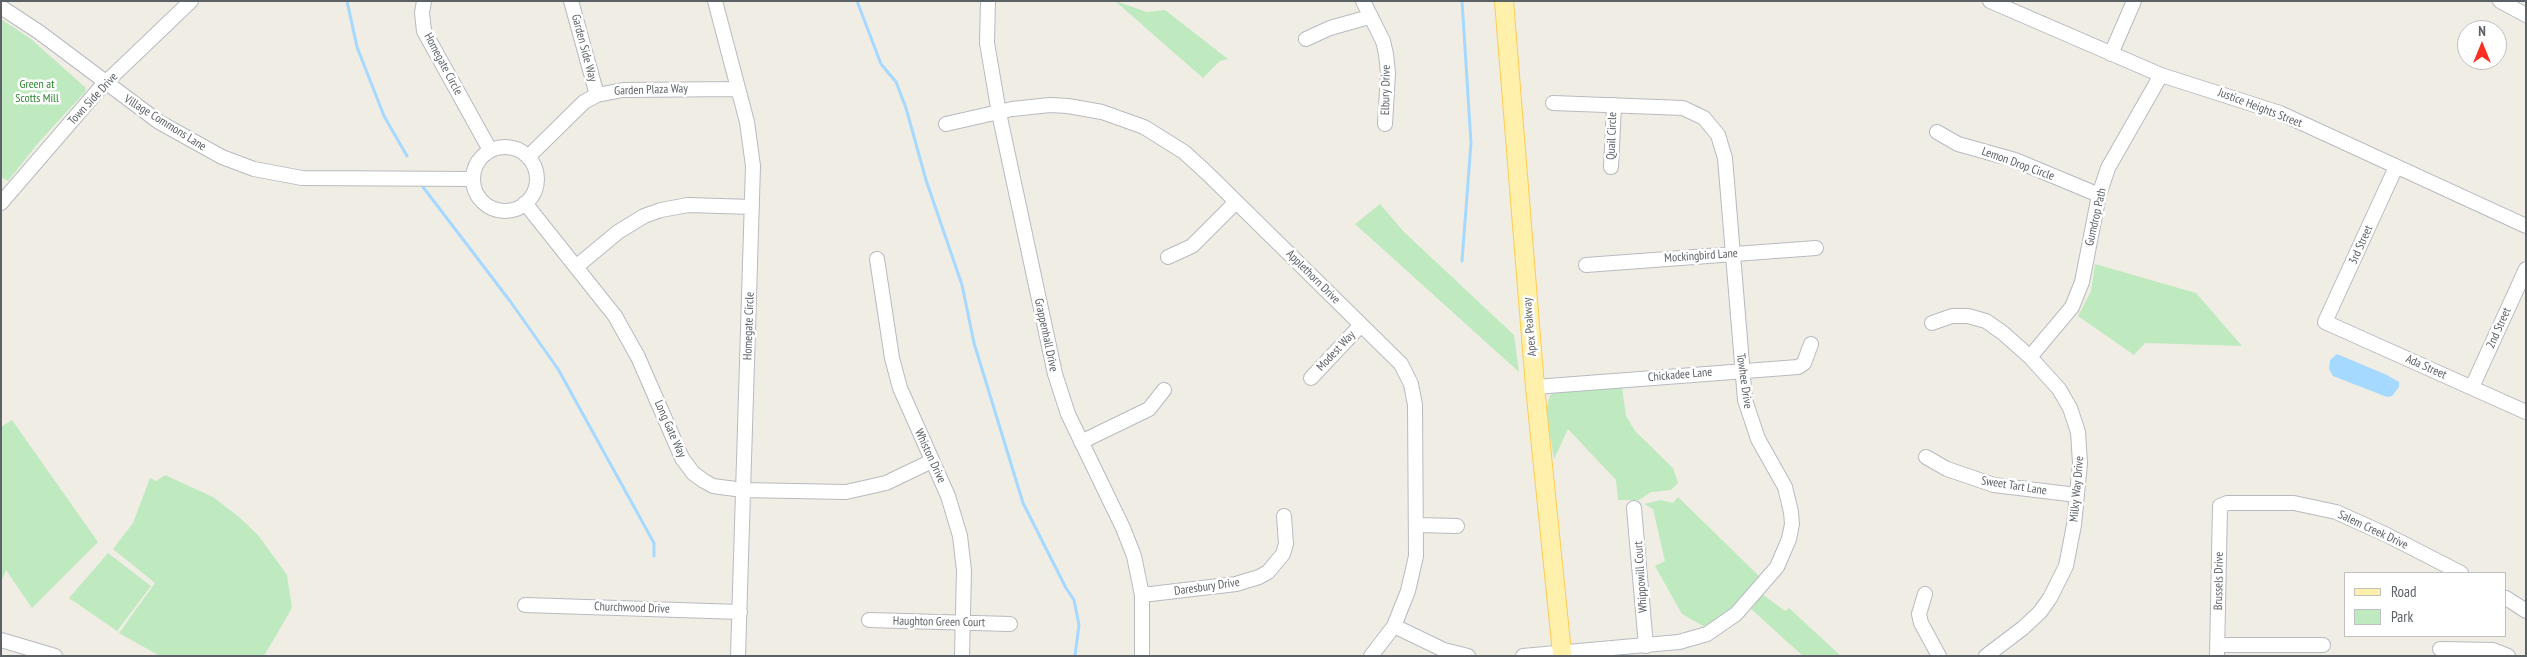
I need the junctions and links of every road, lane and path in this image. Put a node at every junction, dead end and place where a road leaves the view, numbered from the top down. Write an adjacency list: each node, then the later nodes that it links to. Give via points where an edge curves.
1 (424, 1): 26 (street, Homegate Circle, via 424,32)
2 (571, 1): 19 (street, Garden Side Way)
3 (715, 1): 18 (street, Homegate Circle)
4 (988, 1): 22 (street, Grappenhall Drive, via 987,43)
5 (1363, 1): 13 (street, Elbury Drive)
6 (1504, 1): 51 (main road, Apex Peakway)
7 (1990, 1): 15 (street, Justice Heights Street)
8 (2134, 1): 15 (street)
9 (2500, 1): 12 (street)
10 (188, 2): 17 (street, Town Side Drive)
11 (1, 7): 17 (street, Village Commons Lane, via 39,32)
12 (2526, 15)
13 (1369, 17): 14 (street); 24 (street, Elbury Drive, via 1382,41 1387,63)
14 (1306, 39)
15 (2111, 54): 16 (street, Justice Heights Street)
16 (2160, 75): 29 (street, Justice Heights Street, via 2280,113); 32 (street, Gumdrop Path, via 2116,153)
17 (105, 84): 30 (street, Village Commons Lane, via 189,141 254,169 302,178); 31 (street, Town Side Drive)
18 (738, 89): 19 (street, Garden Plaza Way, via 623,90); 35 (street, Homegate Circle, via 751,146)
19 (597, 94): 27 (street, Garden Plaza Way, via 584,102)
20 (1553, 102): 21 (street, Towhee Drive)
21 (1614, 105): 28 (street, Quail Circle); 38 (street, Towhee Drive, via 1683,108 1694,112 1713,127 1725,158)
22 (999, 113): 23 (street, Applethorn Drive); 33 (street, Applethorn Drive, via 1032,106 1068,106 1130,121 1184,152); 55 (street, Grappenhall Drive, via 1055,374)
23 (946, 124)
24 (1385, 124)
25 (1938, 132): 32 (street, Lemon Drop Circle, via 1958,144 2014,160)
26 (490, 150): 27 (street, via 510,148); 30 (street, via 477,162)
27 (528, 157): 34 (street, via 537,176 532,195)
28 (1611, 167)
29 (2396, 167): 36 (street, Justice Heights Street); 44 (street, 3rd Street)
30 (473, 179): 34 (street, via 475,190 488,205 507,210)
31 (4, 195)
32 (2099, 195): 48 (street, Gumdrop Path, via 2079,290 2066,315)
33 (1236, 202): 39 (street, via 1192,246); 45 (street, Applethorn Drive)
34 (525, 203): 42 (street, Long Gate Way)
35 (752, 207): 42 (street, via 688,205 661,210 618,232); 58 (street, Homegate Circle)
36 (2526, 226)
37 (1816, 248): 38 (street, Mockingbird Lane)
38 (1732, 254): 41 (street, Mockingbird Lane); 49 (street, Towhee Drive)
39 (1168, 257)
40 (877, 259): 57 (street, Whiston Drive, via 896,373 910,414)
41 (1586, 265)
42 (577, 266): 58 (street, Long Gate Way, via 624,329 686,465 713,486)
43 (2526, 269): 52 (street, 2nd Street)
44 (2325, 322): 52 (street, Ada Street)
45 (1361, 324): 50 (street, Modest Way); 63 (street, Applethorn Drive, via 1401,364 1413,392)
46 (1932, 324): 48 (street, Milky Way Drive, via 1952,316 1977,318 2002,332)
47 (1811, 344): 49 (street, Chickadee Lane, via 1808,357 1798,367)
48 (2030, 357): 59 (street, Milky Way Drive, via 2059,389 2075,420 2080,444)
49 (1741, 371): 51 (street, Chickadee Lane); 78 (street, Towhee Drive, via 1750,420 1780,474 1790,501 1792,524 1789,539 1783,556 1767,580 1722,625 1693,639)
50 (1311, 378)
51 (1535, 387): 81 (main road, Apex Peakway)
52 (2472, 387): 54 (street, Ada Street)
53 (1164, 390): 55 (street, via 1149,409)
54 (2526, 412)
55 (1081, 442): 67 (street, Grappenhall Drive, via 1123,528 1134,556)
56 (1926, 457): 59 (street, Sweet Tart Lane, via 1947,470 1994,485)
57 (932, 461): 58 (street, Long Gate Way, via 886,483 860,490); 73 (street, Whiston Drive, via 948,496 960,536 964,570)
58 (743, 490): 71 (street, Homegate Circle)
59 (2077, 495): 90 (street, Milky Way Drive, via 2071,545 2058,584 2040,612)
60 (2220, 506): 65 (street, Salem Creek Drive, via 2238,502 2276,502 2336,512 2385,534); 80 (street, Brussels Drive)
61 (1634, 508): 78 (street, Whippowill Court)
62 (1284, 516): 67 (street, Daresbury Drive, via 1286,544 1283,554 1268,572 1236,584)
63 (1418, 525): 64 (street); 75 (street, Applethorn Drive, via 1415,566)
64 (1456, 526)
65 (2444, 570)
66 (1925, 594): 89 (street, via 1921,623)
67 (1142, 595): 85 (street, Grappenhall Drive)
68 (2507, 599): 70 (street)
69 (525, 605): 71 (street, Churchwood Drive)
70 (2526, 610)
71 (740, 612): 83 (street, Homegate Circle)
72 (869, 620): 73 (street, Haughton Green Court)
73 (963, 622): 74 (street, Haughton Green Court); 84 (street, Whiston Drive)
74 (1010, 624)
75 (1394, 626): 86 (street, Applethorn Drive); 87 (street, via 1444,650)
76 (1, 640): 82 (street)
77 (2323, 645): 80 (street)
78 (1646, 646): 81 (street, Towhee Drive)
79 (2440, 647): 91 (street, via 2493,650)
80 (2217, 650)
81 (1562, 653): 88 (street, Towhee Drive)
82 (55, 656)
83 (738, 656)
84 (962, 656)
85 (1142, 656)
86 (1371, 656)
87 (1468, 656)
88 (1523, 656)
89 (1939, 656)
90 (1986, 656)
91 (2508, 656)

